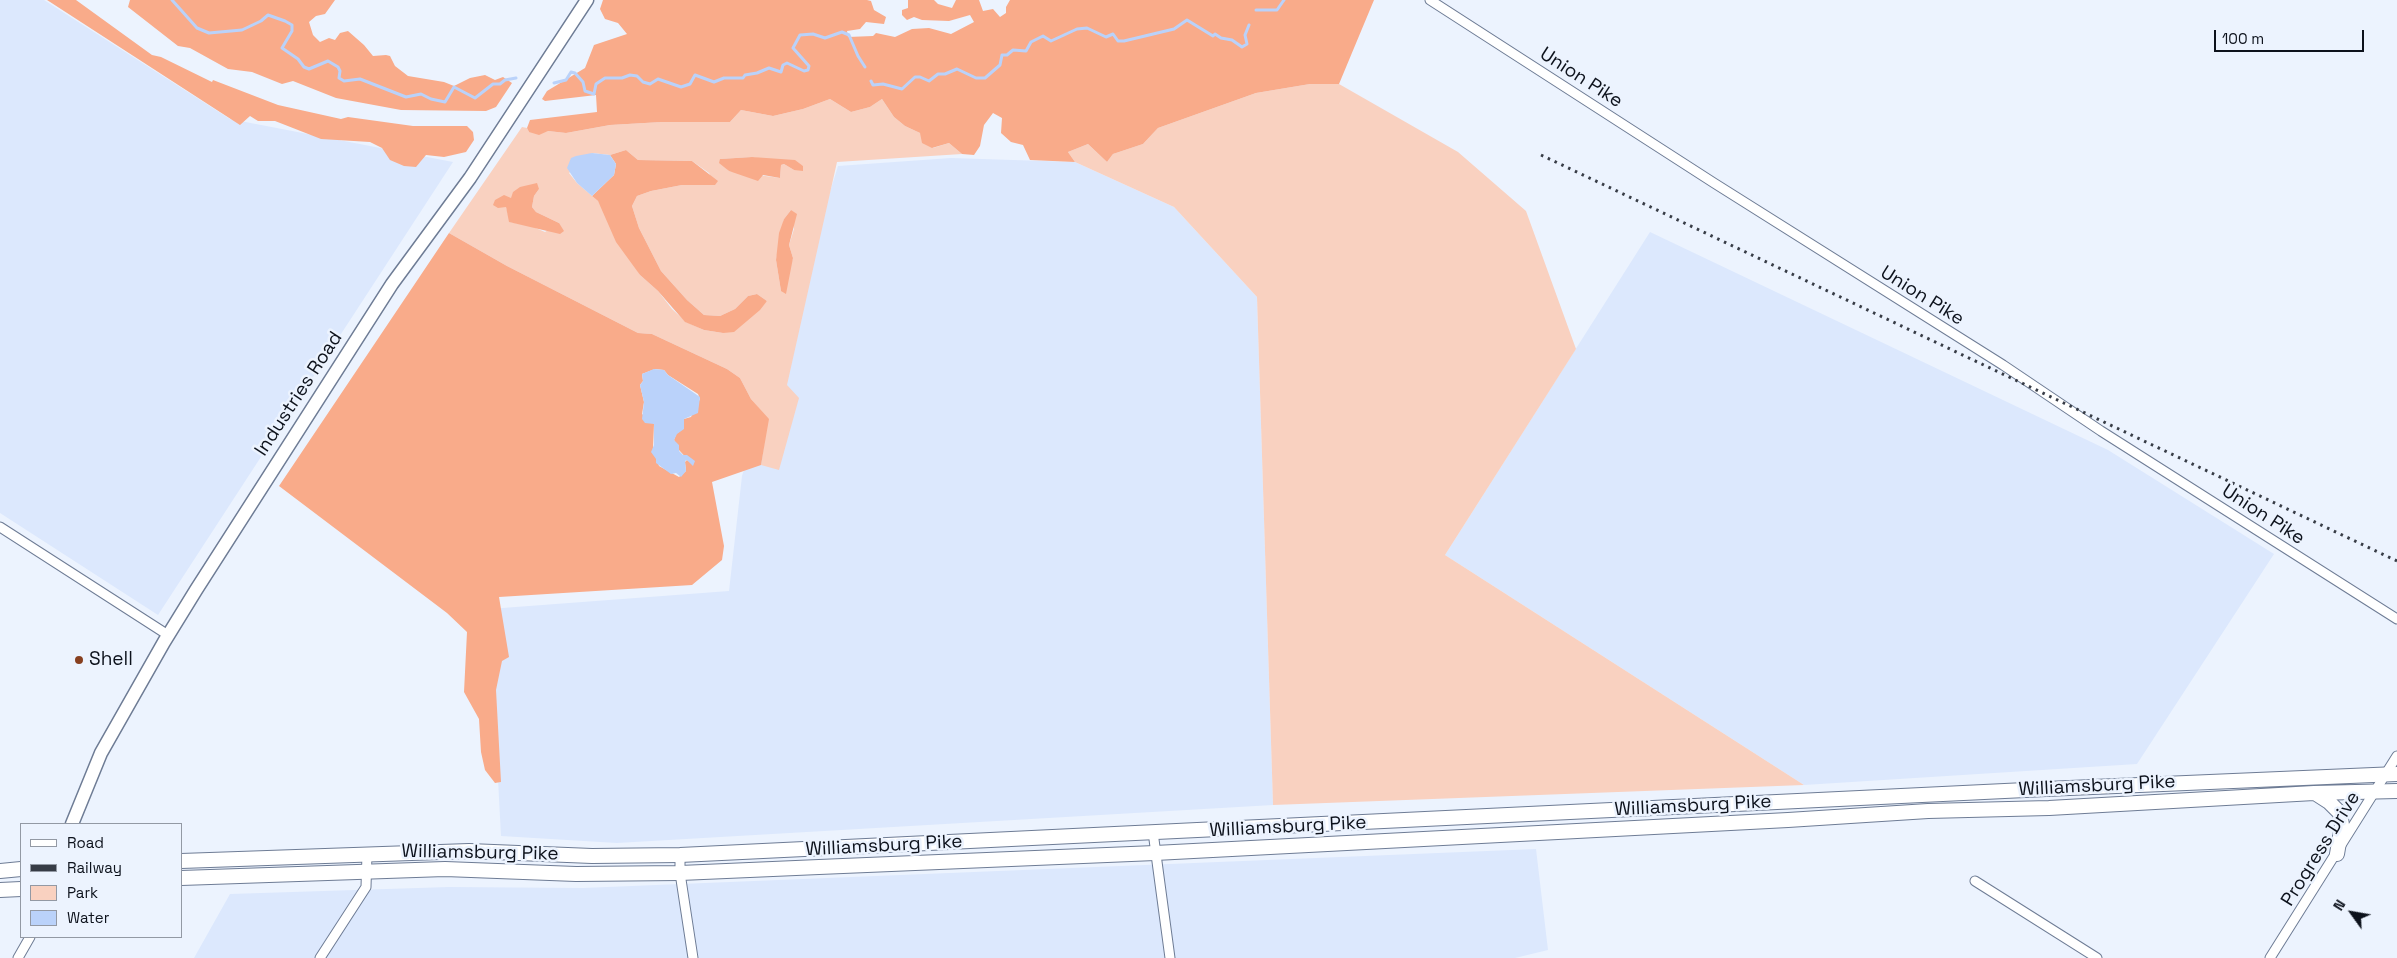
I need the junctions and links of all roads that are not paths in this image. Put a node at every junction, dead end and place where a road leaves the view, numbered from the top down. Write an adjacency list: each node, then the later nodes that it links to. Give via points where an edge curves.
1 (587, 0): 5 (street, Industries Road, via 489,151 369,320)
2 (1430, 0): 4 (street, Union Pike)
3 (0, 527): 5 (street)
4 (2397, 619)
5 (168, 635): 11 (street, Industries Road, via 101,753)
6 (2397, 756): 7 (street, Progress Drive)
7 (2392, 774): 8 (street, Progress Drive); 12 (main road, Williamsburg Pike)
8 (2376, 791): 9 (main road, Williamsburg Pike); 10 (main road, Williamsburg Pike); 15 (street, Progress Drive)
9 (2397, 791)
10 (2314, 793): 13 (main road, Williamsburg Pike); 15 (main road, via 2340,813 2342,825)
11 (72, 823)
12 (1152, 832): 13 (street); 16 (main road, Williamsburg Pike)
13 (1155, 853): 21 (main road, Williamsburg Pike); 30 (street)
14 (367, 854): 16 (main road, Williamsburg Pike, via 469,851 592,856); 17 (main road, Williamsburg Pike); 20 (street)
15 (2337, 854): 32 (street, Progress Drive)
16 (680, 855): 21 (street)
17 (182, 861)
18 (20, 869): 19 (main road)
19 (0, 871)
20 (366, 872): 21 (main road, Williamsburg Pike, via 486,869 576,874); 22 (main road, Williamsburg Pike); 28 (street, via 366,887)
21 (680, 873): 29 (street)
22 (182, 878)
23 (1975, 881): 31 (street)
24 (20, 889): 25 (main road)
25 (0, 890)
26 (29, 938): 27 (street)
27 (18, 958)
28 (320, 958)
29 (693, 958)
30 (1170, 958)
31 (2097, 958)
32 (2270, 958)

